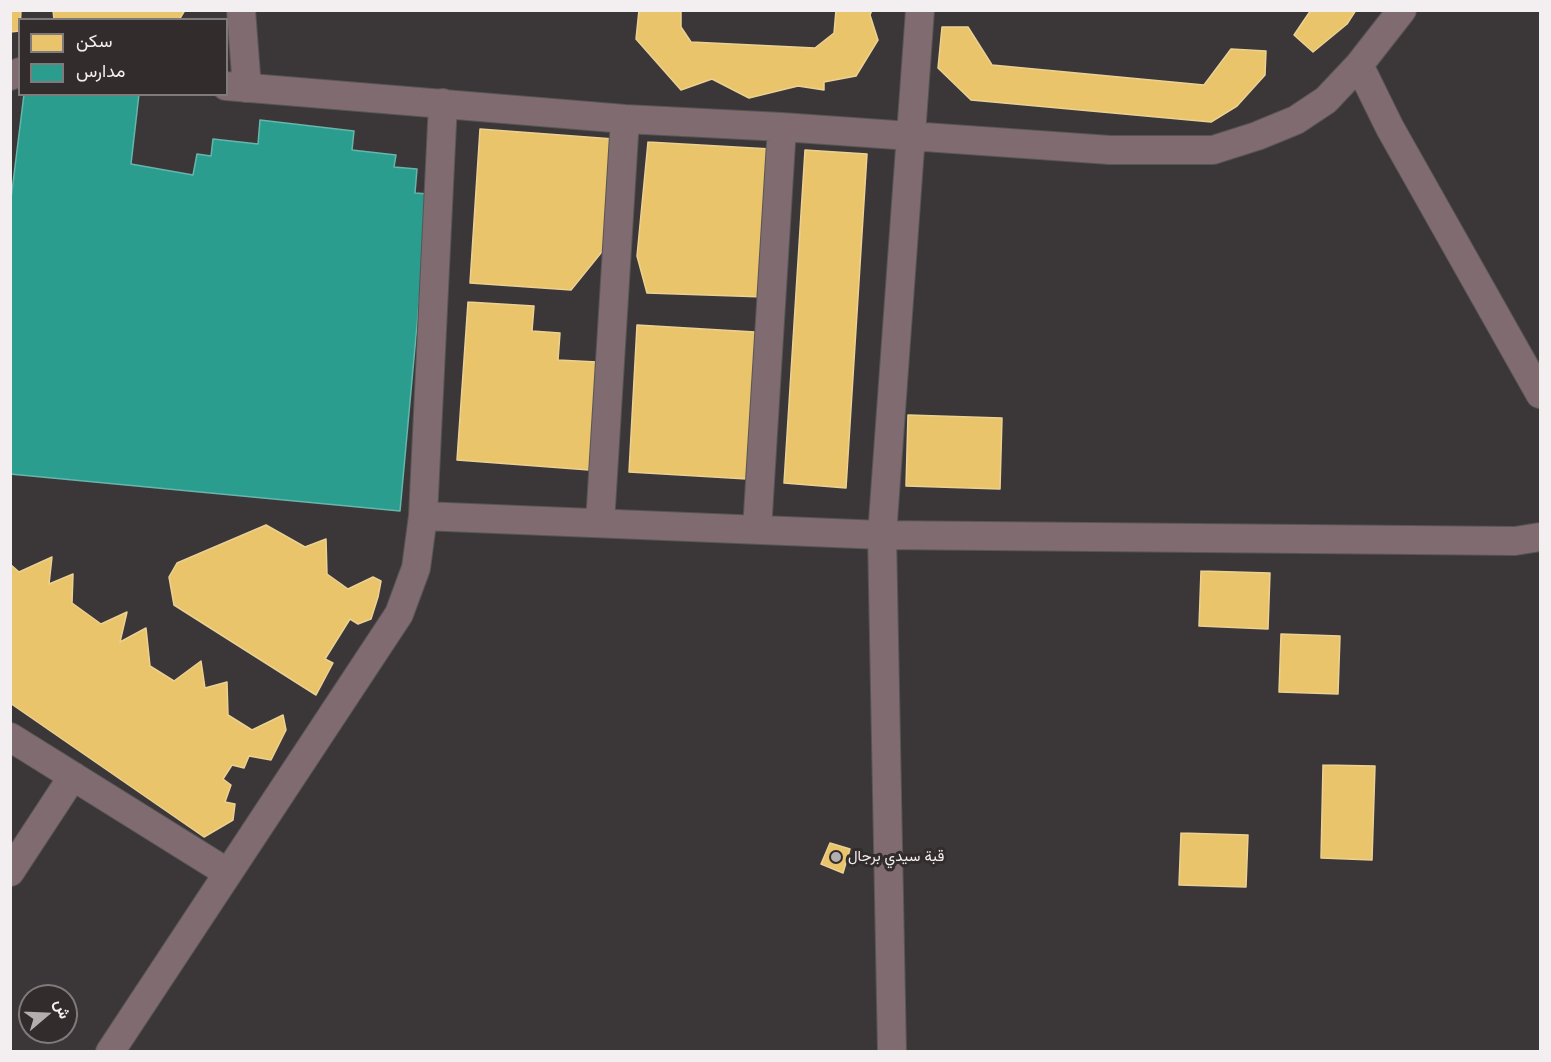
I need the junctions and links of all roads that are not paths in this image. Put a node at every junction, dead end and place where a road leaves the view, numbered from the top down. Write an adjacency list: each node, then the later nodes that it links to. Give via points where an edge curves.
1 (241, 10): 5 (street)
2 (920, 10): 9 (street)
3 (1402, 10): 4 (street)
4 (1359, 65): 9 (street, via 1326,100 1296,120 1212,150 1110,150); 10 (street, via 1390,128)
5 (237, 87): 6 (street)
6 (443, 103): 7 (street); 11 (street)
7 (625, 119): 8 (street); 12 (street)
8 (782, 127): 9 (street); 13 (street)
9 (912, 136): 14 (street)
10 (1540, 394)
11 (423, 516): 12 (street); 19 (street, via 416,568 399,614)
12 (600, 524): 13 (street)
13 (757, 530): 14 (street)
14 (882, 535): 15 (street, via 1515,541); 21 (street)
15 (1540, 537)
16 (10, 737): 17 (street)
17 (73, 776): 18 (street); 19 (street)
18 (10, 872)
19 (228, 873): 20 (street)
20 (110, 1052)
21 (892, 1052)

